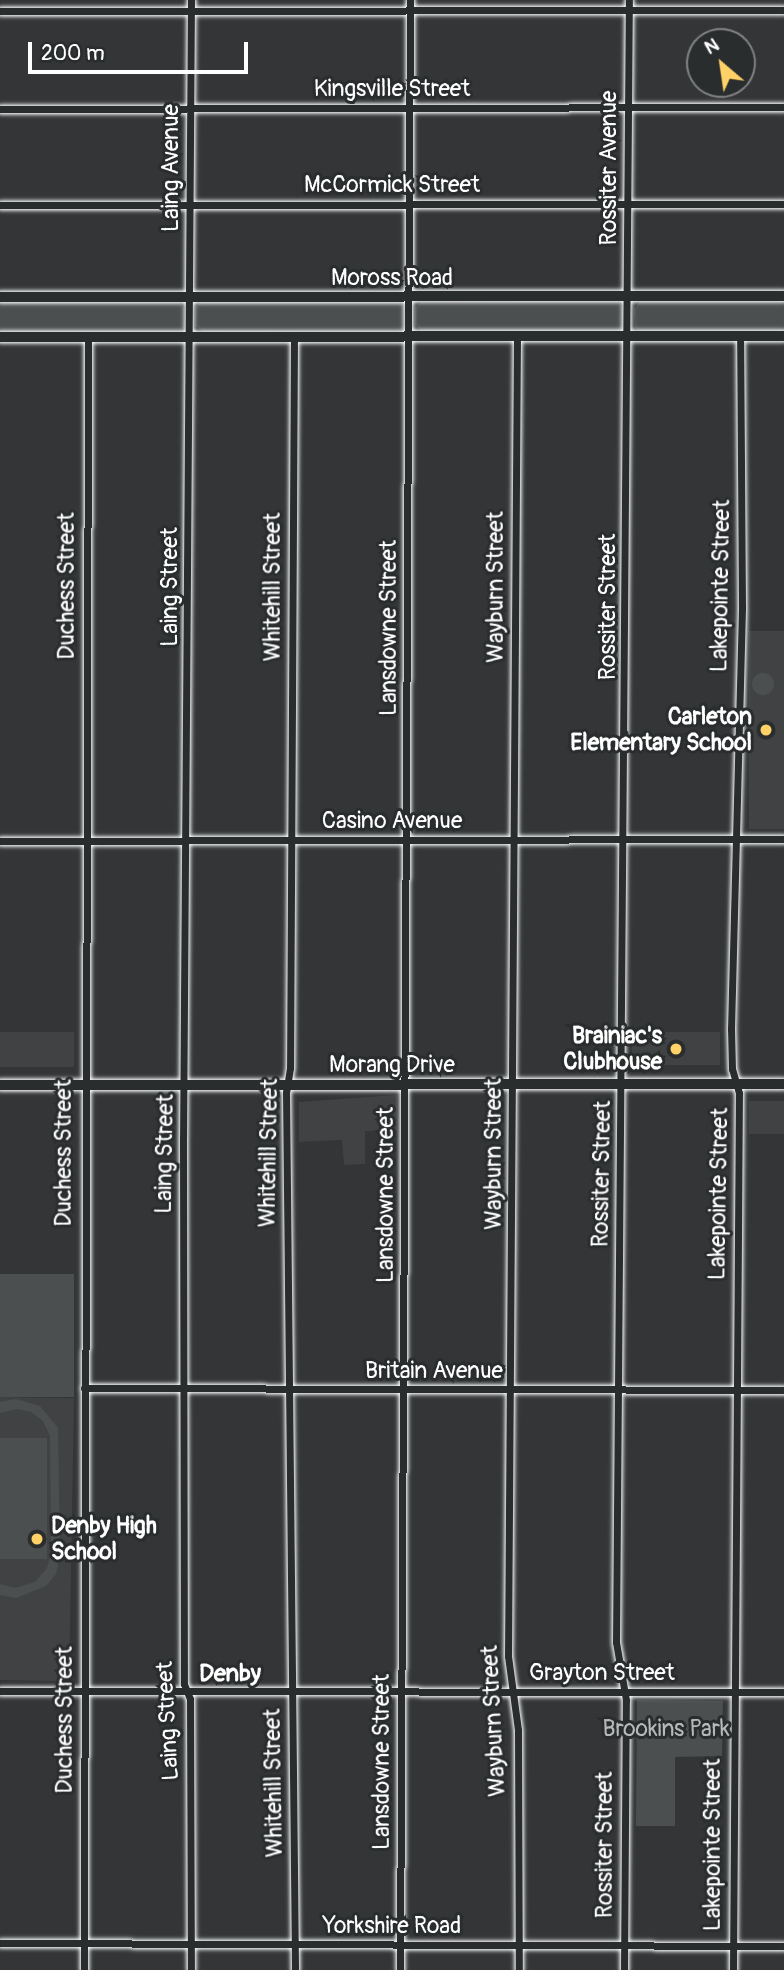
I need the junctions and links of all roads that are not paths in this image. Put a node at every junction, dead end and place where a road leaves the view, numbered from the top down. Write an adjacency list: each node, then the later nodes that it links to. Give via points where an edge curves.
1 (191, 0): 7 (street, Laing Avenue)
2 (410, 0): 8 (street, Lansdowne Street)
3 (629, 0): 4 (street, Rossiter Avenue)
4 (629, 10): 5 (street); 8 (street); 9 (street, Rossiter Avenue)
5 (784, 10)
6 (0, 11): 7 (street)
7 (191, 12): 8 (street); 12 (street, Laing Avenue)
8 (410, 12): 13 (street, Lansdowne Street)
9 (629, 107): 10 (street, Kingsville Street); 13 (street, Kingsville Street); 18 (street, Rossiter Avenue)
10 (784, 107)
11 (0, 109): 12 (street, Kingsville Street)
12 (190, 109): 13 (street, Kingsville Street); 17 (street, Laing Avenue)
13 (410, 109): 14 (street, Lansdowne Street)
14 (409, 204): 17 (street, McCormick Street); 18 (street, McCormick Street); 22 (street, Lansdowne Street)
15 (784, 204): 18 (street, McCormick Street)
16 (0, 205): 17 (street, McCormick Street)
17 (190, 205): 21 (street, Laing Avenue)
18 (629, 205): 19 (street, Rossiter Avenue)
19 (628, 296): 20 (main road, Moross Road); 22 (main road, Moross Road); 25 (street, Rossiter Avenue)
20 (784, 296)
21 (190, 297): 22 (main road, Moross Road); 23 (main road, Moross Road); 30 (street, Laing Avenue)
22 (410, 297): 32 (street, Lansdowne Street)
23 (0, 298)
24 (517, 336): 25 (main road); 32 (main road); 39 (street, Wayburn Street)
25 (629, 336): 26 (main road); 33 (street, Rossiter Street)
26 (740, 336): 27 (main road); 34 (street, Lakepointe Street, via 742,606)
27 (784, 336)
28 (0, 337): 29 (main road)
29 (88, 337): 30 (main road); 41 (street, Duchess Street)
30 (190, 337): 31 (main road); 36 (street, Laing Street)
31 (294, 337): 32 (main road); 37 (street, Whitehill Street)
32 (410, 337): 38 (street, Lansdowne Street)
33 (625, 838): 34 (street, Casino Avenue); 39 (street, Casino Avenue); 44 (street, Rossiter Street)
34 (735, 839): 35 (street, Casino Avenue); 45 (street, Lakepointe Street, via 731,1029)
35 (784, 839)
36 (187, 840): 37 (street, Casino Avenue); 41 (street, Casino Avenue); 49 (street, Laing Street)
37 (290, 840): 38 (street, Casino Avenue); 42 (street, Whitehill Street)
38 (407, 840): 39 (street, Casino Avenue); 50 (street, Lansdowne Street)
39 (514, 840): 43 (street, Wayburn Street)
40 (0, 841): 41 (street, Casino Avenue)
41 (84, 841): 48 (street, Duchess Street)
42 (289, 1084): 49 (main road, Morang Drive); 50 (main road, Morang Drive); 53 (street, Whitehill Street)
43 (514, 1084): 44 (main road, Morang Drive); 50 (main road, Morang Drive); 55 (street, Wayburn Street)
44 (622, 1084): 45 (main road, Morang Drive); 56 (street, Rossiter Street)
45 (736, 1084): 46 (main road, Morang Drive); 57 (street, Lakepointe Street)
46 (784, 1084)
47 (0, 1085): 48 (main road, Morang Drive)
48 (83, 1085): 49 (main road, Morang Drive); 51 (street, Duchess Street)
49 (185, 1085): 52 (street, Laing Street)
50 (406, 1085): 54 (street, Lansdowne Street)
51 (84, 1388): 52 (street, Britain Avenue); 60 (street, Duchess Street)
52 (184, 1389): 53 (street, Britain Avenue); 61 (street, Laing Street)
53 (287, 1389): 54 (street, Britain Avenue); 62 (street, Whitehill Street)
54 (404, 1390): 55 (street, Britain Avenue); 63 (street, Lansdowne Street)
55 (511, 1390): 56 (street, Britain Avenue); 64 (street, Wayburn Street, via 508,1656)
56 (618, 1390): 57 (street, Britain Avenue); 65 (street, Rossiter Street, via 616,1642)
57 (737, 1390): 58 (street, Britain Avenue); 66 (street, Lakepointe Street)
58 (784, 1390)
59 (0, 1691): 60 (street, Grayton Street)
60 (84, 1691): 61 (street, Grayton Street); 70 (street, Duchess Street)
61 (187, 1691): 62 (street, Grayton Street); 69 (street, Laing Street, via 191,1699)
62 (291, 1692): 63 (street, Grayton Street); 71 (street, Whitehill Street)
63 (402, 1692): 64 (street, Grayton Street); 74 (street, Lansdowne Street)
64 (512, 1692): 65 (street, Grayton Street); 72 (street, Wayburn Street, via 518,1730)
65 (623, 1692): 66 (street, Grayton Street); 75 (street, Rossiter Street)
66 (732, 1692): 67 (street, Grayton Street); 73 (street, Lakepointe Street)
67 (784, 1692)
68 (0, 1943): 70 (street, Yorkshire Road)
69 (191, 1943): 70 (street, Yorkshire Road); 71 (street, Yorkshire Road); 78 (street, Laing Street)
70 (84, 1945): 77 (street, Duchess Street)
71 (295, 1945): 74 (street, Yorkshire Road); 79 (street, Whitehill Street)
72 (520, 1945): 74 (street, Yorkshire Road); 75 (street, Yorkshire Road); 81 (street, Wayburn Street)
73 (733, 1945): 75 (street, Yorkshire Road); 76 (street, Yorkshire Road); 83 (street, Lakepointe Street)
74 (400, 1946): 80 (street, Lansdowne Street)
75 (624, 1946): 82 (street, Rossiter Street)
76 (784, 1946)
77 (84, 1970)
78 (191, 1970)
79 (295, 1970)
80 (400, 1970)
81 (519, 1970)
82 (624, 1970)
83 (733, 1970)

